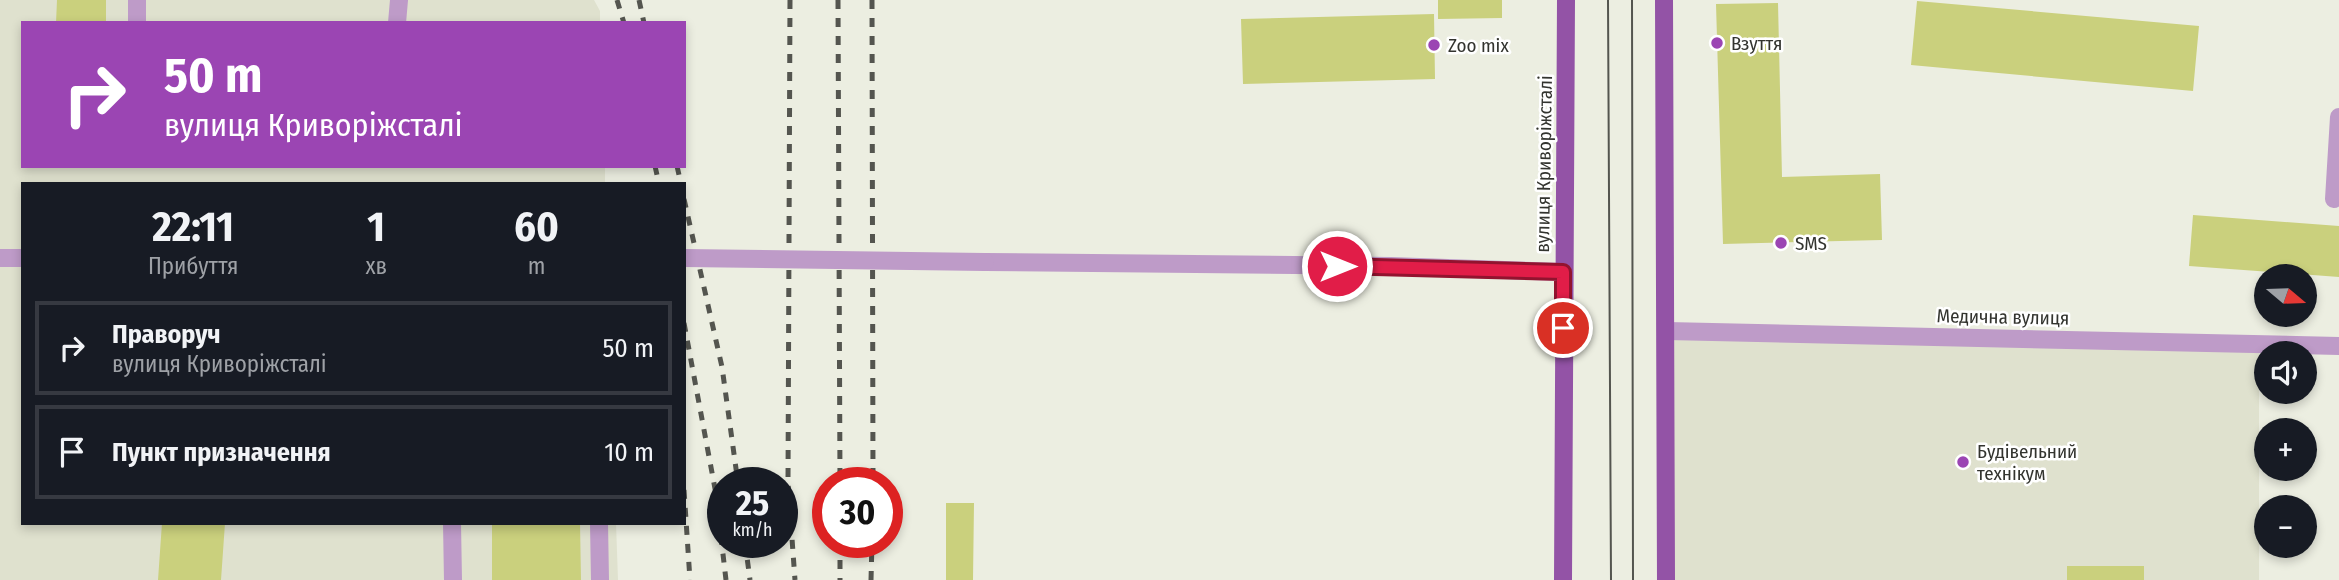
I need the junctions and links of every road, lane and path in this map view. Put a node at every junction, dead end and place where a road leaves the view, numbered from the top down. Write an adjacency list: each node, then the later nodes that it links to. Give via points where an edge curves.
1 (137, 0): 5 (street)
2 (399, 0): 6 (street)
3 (1566, 0): 12 (main road, вулиця Криворіжсталі)
4 (1664, 0): 13 (main road)
5 (137, 21)
6 (397, 21)
7 (2339, 117): 8 (street)
8 (2334, 199)
9 (0, 258): 10 (street)
10 (21, 258)
11 (686, 258): 12 (street, bridge)
12 (1563, 272): 19 (main road, вулиця Криворіжсталі)
13 (1667, 331): 14 (street, Медична вулиця); 20 (main road)
14 (2339, 345)
15 (452, 525): 17 (street)
16 (599, 525): 18 (street)
17 (453, 580)
18 (600, 580)
19 (1563, 580)
20 (1666, 580)

